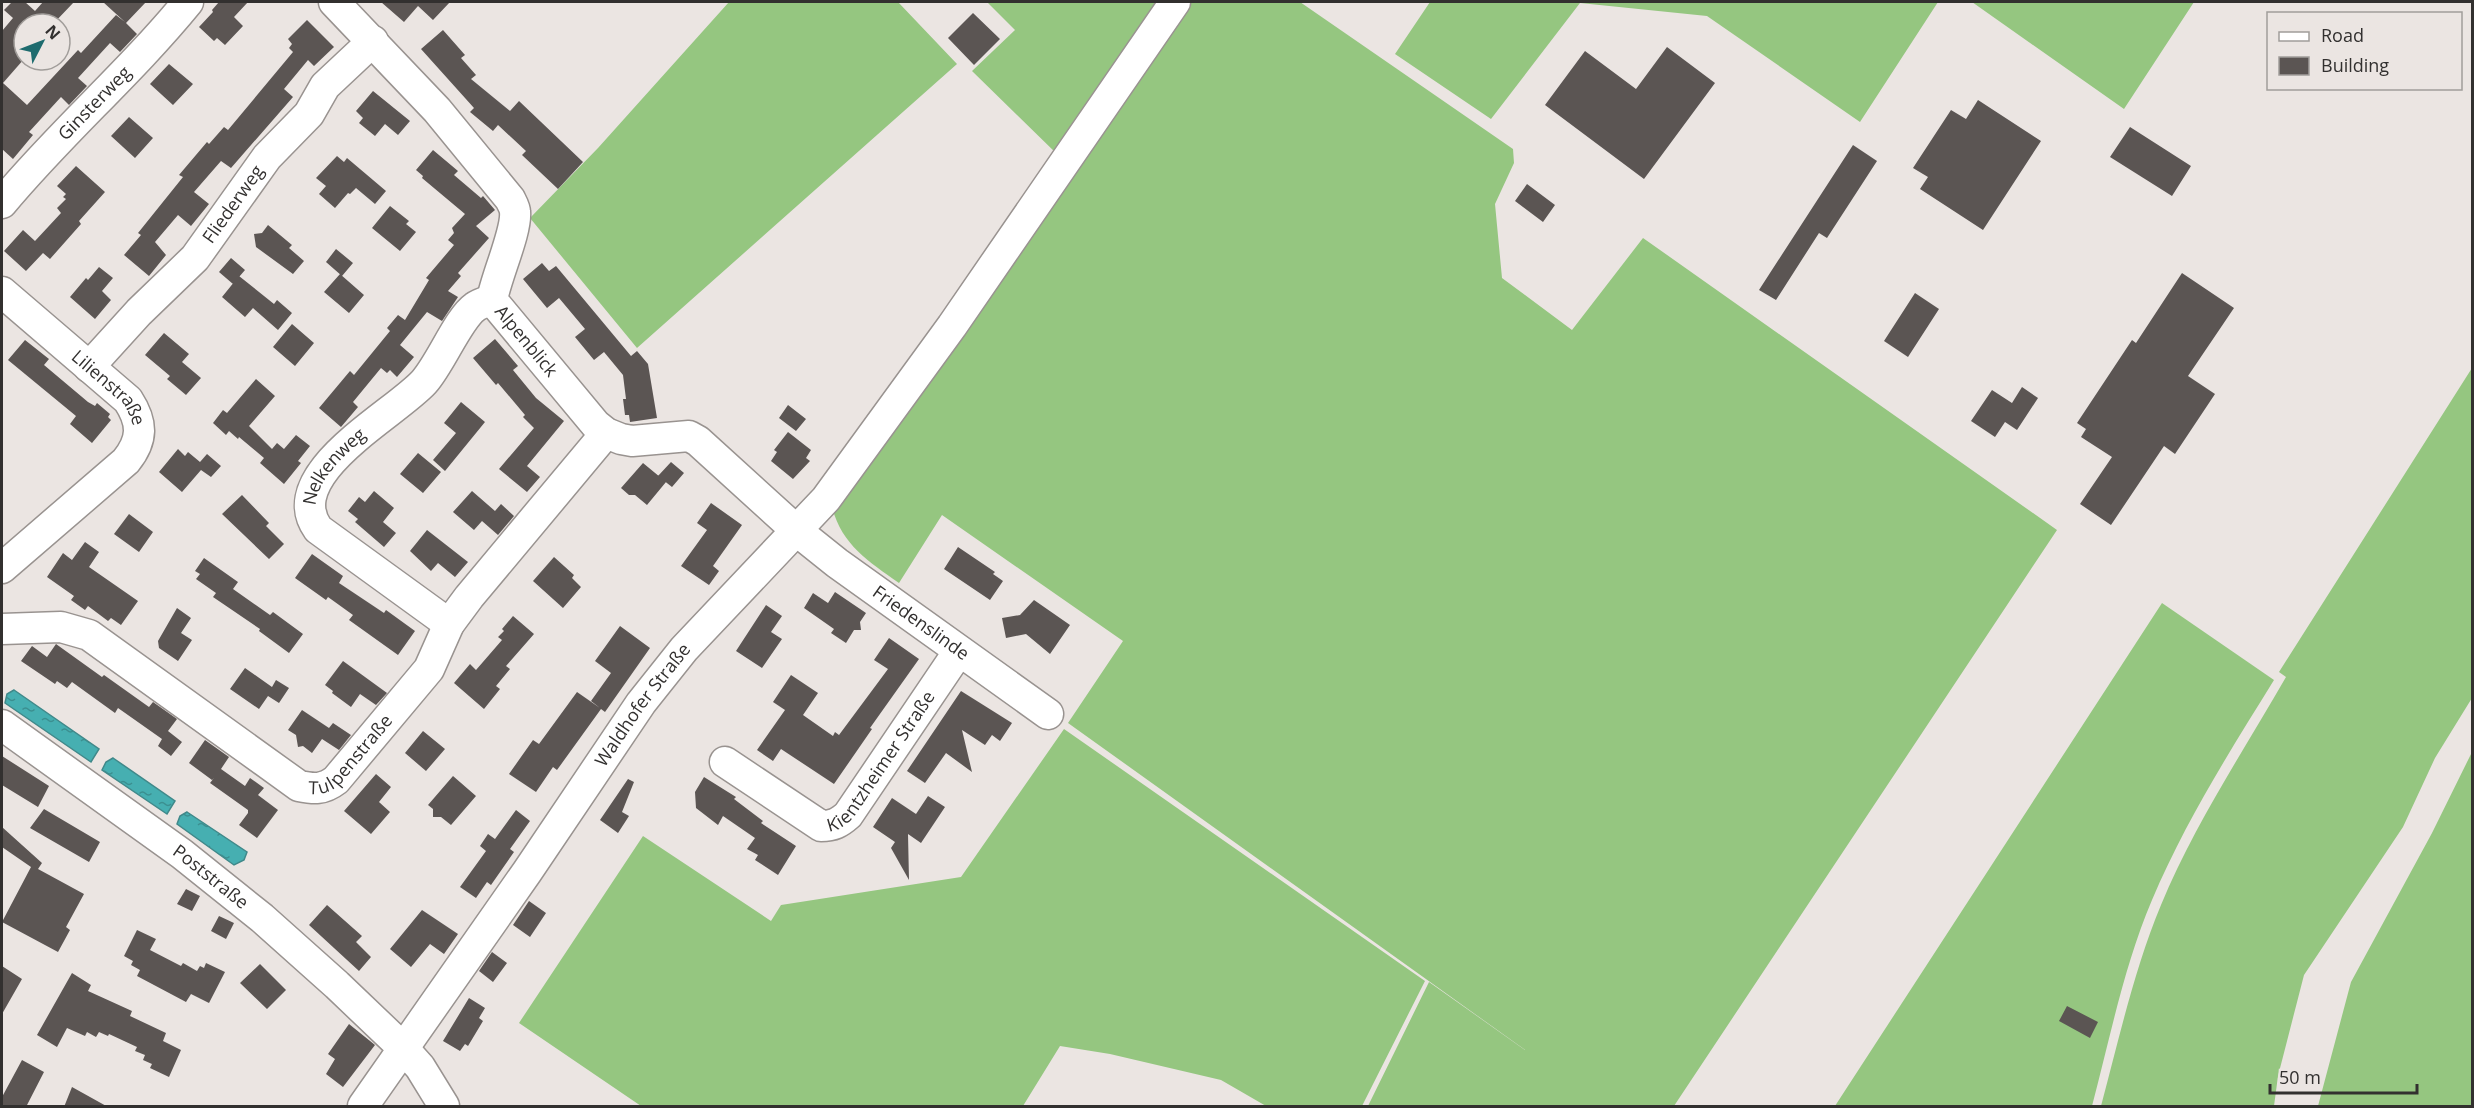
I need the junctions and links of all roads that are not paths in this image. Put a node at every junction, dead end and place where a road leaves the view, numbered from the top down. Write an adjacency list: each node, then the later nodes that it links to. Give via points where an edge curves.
1 (188, 2): 5 (street, Ginsterweg)
2 (334, 2): 4 (street, Alpenblick)
3 (1175, 2): 10 (street, Waldhofer Straße, via 952,326 826,499)
4 (372, 42): 7 (street, Alpenblick, via 437,110 510,199 515,210 514,224); 8 (street, Fliederweg, via 325,86 309,114 261,165 195,258)
5 (2, 203)
6 (2, 292): 8 (street, Lilienstraße)
7 (492, 300): 9 (street, Alpenblick); 12 (street, Nelkenweg, via 476,305 468,313 426,380 399,406 344,446 320,475 313,492 311,511 318,530)
8 (89, 367): 11 (street, Lilienstraße, via 128,400 135,411 138,444 126,461)
9 (606, 433): 10 (street, Alpenblick, via 632,441 689,436 707,447); 12 (street, Tulpenstraße)
10 (797, 531): 14 (street, Friedenslinde); 18 (street, Waldhofer Straße, via 684,649 641,703)
11 (2, 568)
12 (449, 624): 13 (street, Tulpenstraße, via 429,669 408,696 336,780 318,789 299,786 89,635 61,627)
13 (2, 629)
14 (959, 651): 15 (street, Friedenslinde); 17 (street, Kientzheimer Straße, via 840,822 821,826)
15 (1048, 714)
16 (2, 725): 18 (street, Poststraße, via 182,854 262,918)
17 (725, 762)
18 (403, 1048): 19 (street, Waldhofer Straße); 20 (street, Poststraße, via 420,1067)
19 (363, 1107)
20 (444, 1107)

